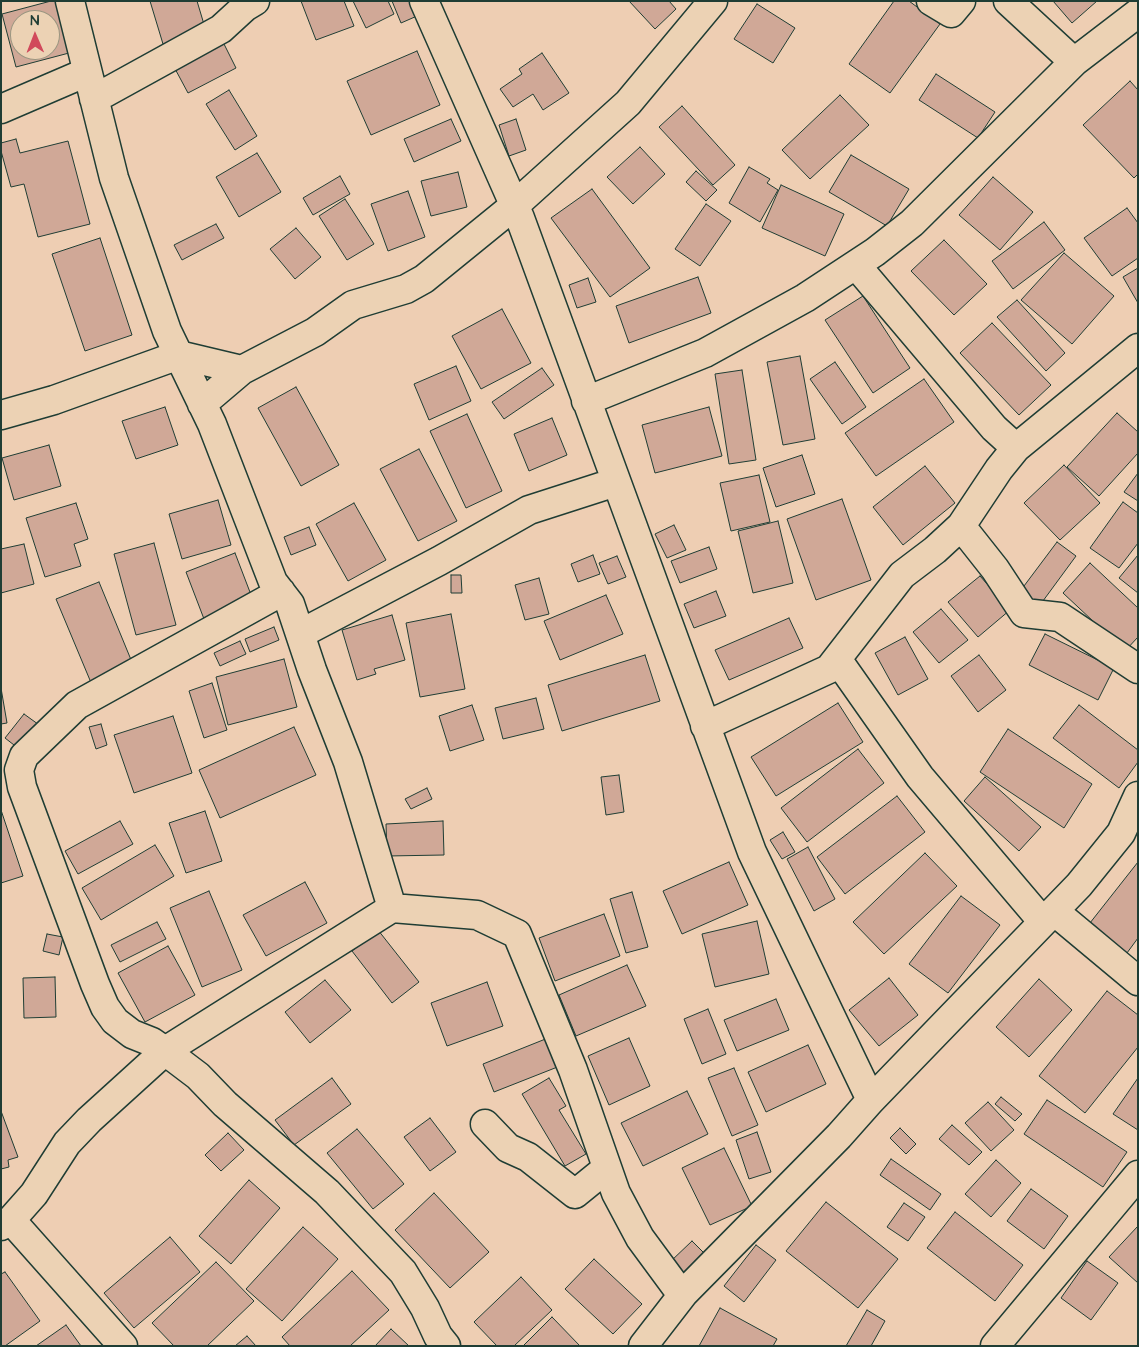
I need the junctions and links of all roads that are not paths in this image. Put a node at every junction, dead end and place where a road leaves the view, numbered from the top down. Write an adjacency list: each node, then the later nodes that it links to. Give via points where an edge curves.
1 (70, 1): 10 (street)
2 (254, 1): 11 (street, via 221,29)
3 (424, 1): 13 (street)
4 (713, 1): 13 (street, via 628,103)
5 (932, 1): 6 (street, via 951,13)
6 (961, 1)
7 (1008, 1): 9 (street)
8 (1138, 13): 9 (street)
9 (1074, 62): 14 (street, via 912,223)
10 (87, 72): 11 (street); 12 (street)
11 (94, 99): 16 (street, via 114,178)
12 (1, 109)
13 (515, 205): 17 (street, via 424,279 406,289 354,305 314,332); 18 (street)
14 (856, 265): 18 (street, via 805,298 705,353); 21 (street, via 994,428)
15 (1138, 348): 21 (street)
16 (178, 355): 17 (street); 19 (street); 20 (street, via 54,400)
17 (242, 370): 19 (street)
18 (586, 402): 22 (street)
19 (202, 404): 24 (street, via 273,582)
20 (1, 415)
21 (1016, 448): 23 (street)
22 (616, 482): 25 (street, via 529,510); 28 (street)
23 (961, 526): 26 (street, via 902,575); 27 (street, via 1024,613 1060,617)
24 (281, 592): 25 (street, via 290,604); 33 (street, via 77,705 24,756 19,770 22,787 105,1007 115,1021 132,1034)
25 (300, 634): 30 (street, via 348,762)
26 (837, 659): 28 (street, via 829,669); 31 (street, via 920,776)
27 (1138, 668)
28 (705, 726): 34 (street, via 752,852)
29 (1138, 796): 31 (street, via 1121,833)
30 (392, 908): 33 (street); 36 (street, via 477,915 517,934 573,1070)
31 (1049, 917): 32 (street); 34 (street)
32 (1138, 981)
33 (165, 1050): 38 (street, via 67,1143 34,1194); 41 (street, via 328,1192 403,1272)
34 (871, 1100): 39 (street)
35 (485, 1124): 36 (street, via 508,1148 528,1157 575,1194)
36 (607, 1168): 39 (street, via 616,1193 640,1238)
37 (1138, 1175): 43 (street)
38 (6, 1223): 40 (street)
39 (682, 1295): 42 (street)
40 (123, 1346)
41 (446, 1346)
42 (643, 1346)
43 (995, 1346)

